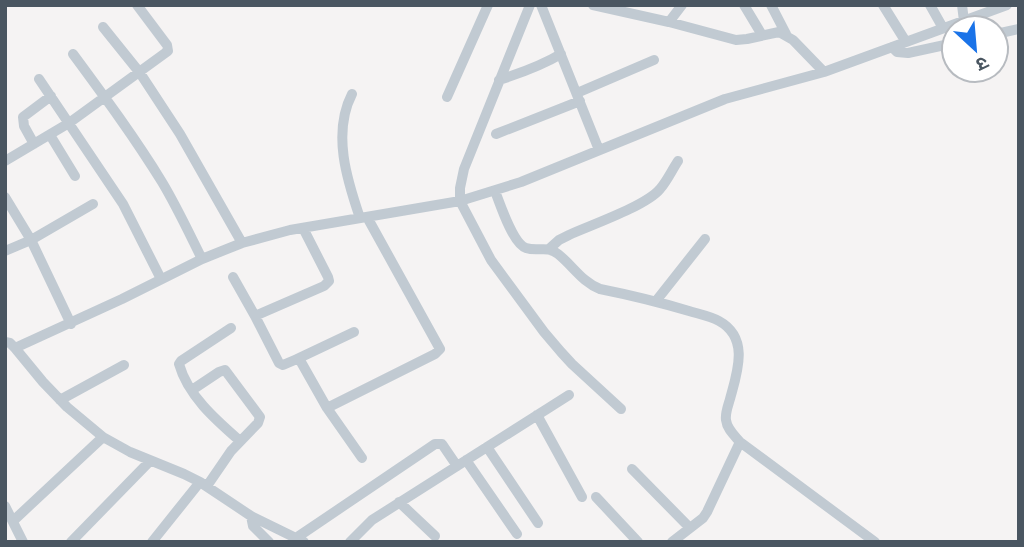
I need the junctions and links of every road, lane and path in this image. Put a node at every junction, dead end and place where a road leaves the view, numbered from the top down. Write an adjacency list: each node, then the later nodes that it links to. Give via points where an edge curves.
1 (137, 5): 26 (street, via 169,48)
2 (488, 5): 31 (street)
3 (530, 5): 28 (street)
4 (541, 5): 23 (street)
5 (593, 5): 13 (street)
6 (681, 5): 13 (street)
7 (744, 5): 18 (street)
8 (771, 5): 17 (street)
9 (883, 5): 19 (street)
10 (930, 5): 14 (street)
11 (1007, 5): 12 (street)
12 (983, 14)
13 (669, 22): 18 (street, via 736,40)
14 (940, 23)
15 (103, 27): 26 (street)
16 (940, 29): 19 (street)
17 (786, 34): 18 (street); 25 (street)
18 (762, 35)
19 (906, 42): 21 (street)
20 (940, 46): 21 (street, via 908,53)
21 (892, 47): 25 (street)
22 (73, 54): 33 (street)
23 (561, 54): 28 (street, via 535,69); 32 (street)
24 (654, 60): 32 (street)
25 (824, 72): 38 (street, via 725,99)
26 (140, 73): 33 (street); 50 (street)
27 (39, 79): 30 (street)
28 (499, 80): 44 (street, via 464,169)
29 (352, 94): 46 (street, via 343,116 345,173)
30 (51, 96): 34 (street); 37 (street, via 23,117)
31 (447, 97)
32 (578, 97): 35 (street); 38 (street)
33 (106, 98): 34 (street); 53 (street, via 163,184)
34 (69, 123): 36 (street); 55 (street, via 123,204)
35 (496, 134)
36 (50, 135): 37 (street); 41 (street)
37 (34, 144): 40 (street)
38 (599, 150): 42 (street)
39 (678, 161): 51 (street, via 652,196)
40 (5, 162)
41 (75, 176)
42 (495, 191): 44 (street); 51 (street, via 522,246)
43 (5, 197): 49 (street)
44 (460, 201): 46 (street); 68 (street, via 491,260 544,332)
45 (93, 204): 49 (street)
46 (364, 217): 47 (street); 67 (street, via 440,349)
47 (303, 228): 50 (street); 57 (street, via 329,281)
48 (705, 239): 56 (street)
49 (31, 240): 52 (street); 58 (street)
50 (242, 243): 53 (street)
51 (549, 249): 56 (street, via 592,286)
52 (5, 251)
53 (202, 258): 55 (street)
54 (233, 277): 57 (street)
55 (160, 279): 58 (street)
56 (656, 301): 72 (street, via 720,322 734,335 738,373 725,416)
57 (256, 316): 62 (street, via 279,363)
58 (71, 324): 61 (street)
59 (231, 328): 64 (street, via 181,361)
60 (354, 332): 62 (street)
61 (10, 345): 66 (street)
62 (297, 359): 67 (street)
63 (124, 365): 66 (street)
64 (192, 390): 71 (street, via 214,419); 71 (street, via 222,370 228,372 260,417)
65 (569, 395): 69 (street)
66 (60, 400): 70 (street)
67 (327, 408): 74 (street)
68 (621, 409)
69 (537, 415): 73 (street); 79 (street)
70 (103, 437): 75 (street); 84 (street)
71 (240, 442): 78 (street)
72 (740, 442): 86 (street, via 707,512); 97 (street)
73 (487, 447): 76 (street); 85 (street)
74 (362, 458)
75 (150, 461): 78 (street); 92 (street)
76 (461, 463): 81 (street); 87 (street); 90 (street, via 442,444 435,444)
77 (632, 469): 86 (street)
78 (203, 484): 83 (street); 93 (street)
79 (582, 497)
80 (596, 497): 95 (street)
81 (398, 502): 88 (street); 94 (street)
82 (5, 506): 84 (street)
83 (251, 516): 89 (street); 90 (street)
84 (13, 521): 91 (street)
85 (538, 523)
86 (690, 528): 96 (street)
87 (517, 534)
88 (435, 536)
89 (264, 540)
90 (300, 540)
91 (23, 542)
92 (71, 542)
93 (152, 542)
94 (350, 542)
95 (638, 542)
96 (672, 542)
97 (876, 542)

